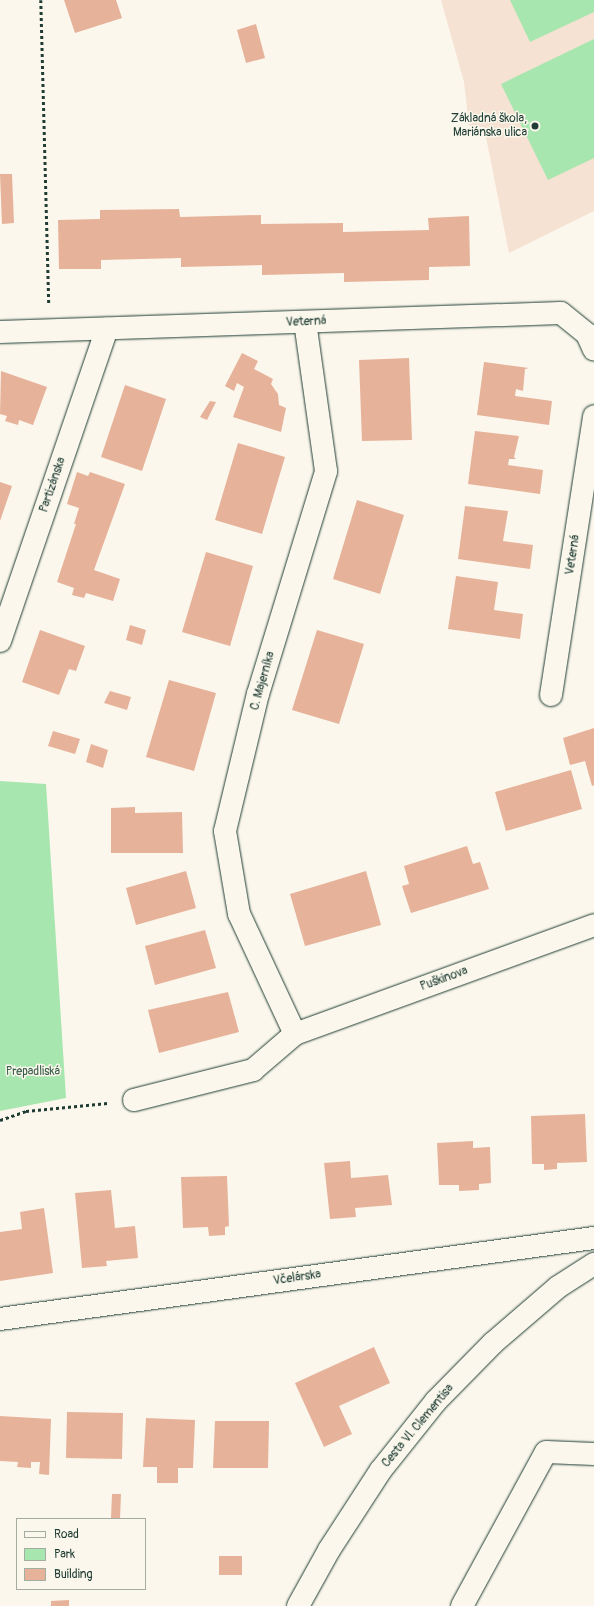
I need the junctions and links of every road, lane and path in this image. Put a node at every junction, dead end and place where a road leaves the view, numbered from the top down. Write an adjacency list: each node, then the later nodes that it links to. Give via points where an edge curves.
1 (41, 0): 4 (path)
2 (305, 322): 3 (street, Veterná); 6 (street, Veterná, via 561,314 586,334); 11 (street, C. Majerníka, via 326,471 258,694 225,831 239,914)
3 (107, 329): 4 (street, Veterná); 8 (street, Partizánska)
4 (50, 330): 5 (street, Veterná)
5 (0, 332)
6 (594, 350)
7 (594, 416): 9 (street, Veterná)
8 (0, 641)
9 (551, 695)
10 (594, 925): 11 (street, Puškinova)
11 (295, 1034): 12 (street, via 253,1070)
12 (134, 1100): 13 (path, via 26,1111)
13 (0, 1120)
14 (594, 1238): 16 (street, Včelárska)
15 (594, 1264): 18 (street, Cesta Vl. Clementisa, via 558,1287 494,1343 436,1401 381,1470 329,1550)
16 (0, 1319)
17 (594, 1454): 19 (street, via 546,1452)
18 (298, 1606)
19 (462, 1606)

